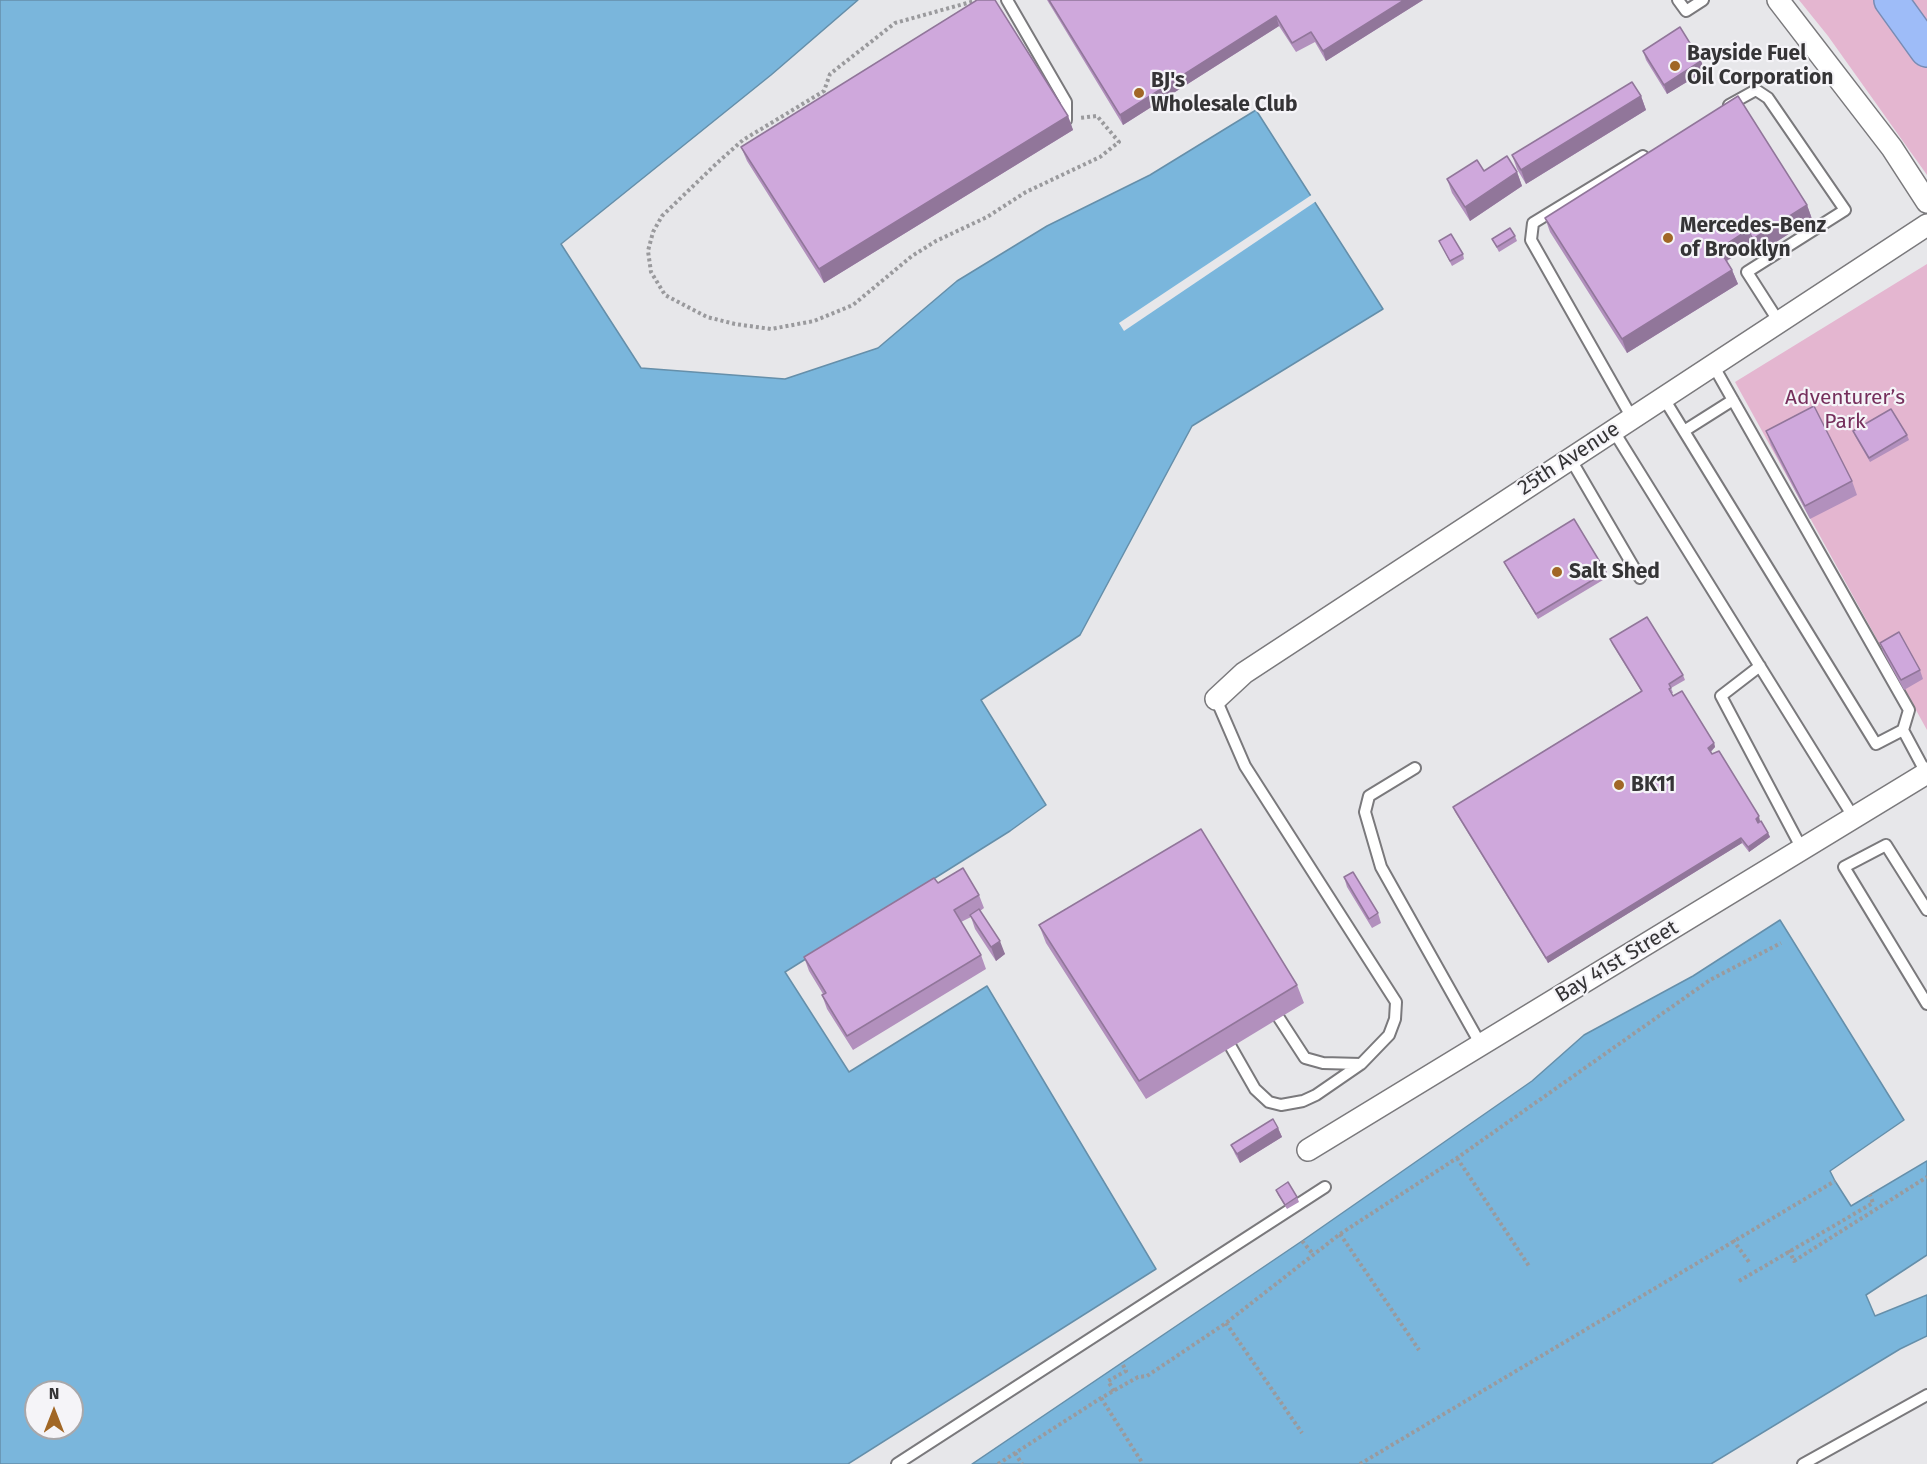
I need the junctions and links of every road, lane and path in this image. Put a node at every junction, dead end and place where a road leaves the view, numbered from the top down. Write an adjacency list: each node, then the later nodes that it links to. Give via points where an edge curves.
1 (978, 0): 9 (path, via 896,23 830,74 824,91 743,140 716,164 662,216 652,232 648,251 651,272 665,295 707,316 771,329 814,321 853,305 936,241 1093,161 1119,142 1097,116)
2 (1007, 0): 9 (lane, via 1066,102)
3 (1678, 0): 4 (lane, via 1686,11)
4 (1703, 0)
5 (1778, 0): 11 (street, via 1892,148)
6 (1891, 0): 7 (highway)
7 (1927, 50)
8 (1722, 109): 13 (lane, via 1756,90 1768,98 1845,210 1747,272)
9 (1066, 120)
10 (1655, 150): 17 (lane, via 1533,223 1531,240)
11 (1927, 202)
12 (1927, 225): 13 (street, 25th Avenue)
13 (1779, 322): 14 (street, 25th Avenue)
14 (1713, 365): 15 (street, 25th Avenue); 16 (lane)
15 (1664, 397): 17 (street, 25th Avenue); 19 (lane)
16 (1733, 400): 19 (lane); 24 (lane, via 1909,710)
17 (1632, 418): 18 (street, 25th Avenue)
18 (1613, 430): 20 (street, 25th Avenue); 22 (lane)
19 (1684, 431): 24 (lane, via 1876,744)
20 (1570, 458): 21 (lane); 23 (street, 25th Avenue, via 1244,673)
21 (1640, 578)
22 (1760, 666): 27 (lane); 28 (lane, via 1721,696)
23 (1216, 699): 35 (lane, via 1245,766 1396,1002 1389,1035)
24 (1903, 730): 26 (lane)
25 (1415, 768): 33 (lane, via 1369,796 1365,812 1381,867)
26 (1927, 773): 27 (street, Bay 41st Street)
27 (1854, 818): 28 (street, Bay 41st Street)
28 (1802, 849): 33 (street, Bay 41st Street)
29 (1927, 910): 31 (lane, via 1886,844 1844,867)
30 (1781, 943): 37 (path, via 1710,980)
31 (1927, 1004)
32 (1280, 1018): 35 (lane, via 1305,1058 1323,1064)
33 (1481, 1045): 36 (street, Bay 41st Street)
34 (1231, 1047): 35 (lane, via 1255,1089 1281,1105 1316,1095)
35 (1361, 1064)
36 (1308, 1150)
37 (1457, 1158): 42 (path); 48 (path)
38 (1927, 1177): 45 (path, via 1794,1261)
39 (1835, 1181): 44 (path)
40 (1325, 1186): 58 (lane)
41 (1870, 1195): 45 (path, via 1873,1203)
42 (1340, 1234): 46 (path); 51 (path)
43 (1302, 1240): 46 (path)
44 (1733, 1240): 47 (path); 62 (path)
45 (1789, 1250): 49 (path)
46 (1313, 1254): 50 (path)
47 (1749, 1262)
48 (1529, 1266)
49 (1740, 1281)
50 (1226, 1323): 53 (path, via 1147,1376); 56 (path)
51 (1419, 1350)
52 (1122, 1363): 53 (path, via 1126,1371 1108,1381)
53 (1113, 1391): 55 (path)
54 (1927, 1395): 63 (lane)
55 (1101, 1398): 57 (path); 61 (path)
56 (1302, 1433)
57 (1015, 1453): 59 (path); 60 (path)
58 (897, 1464)
59 (998, 1464)
60 (1022, 1464)
61 (1143, 1464)
62 (1360, 1464)
63 (1803, 1464)

